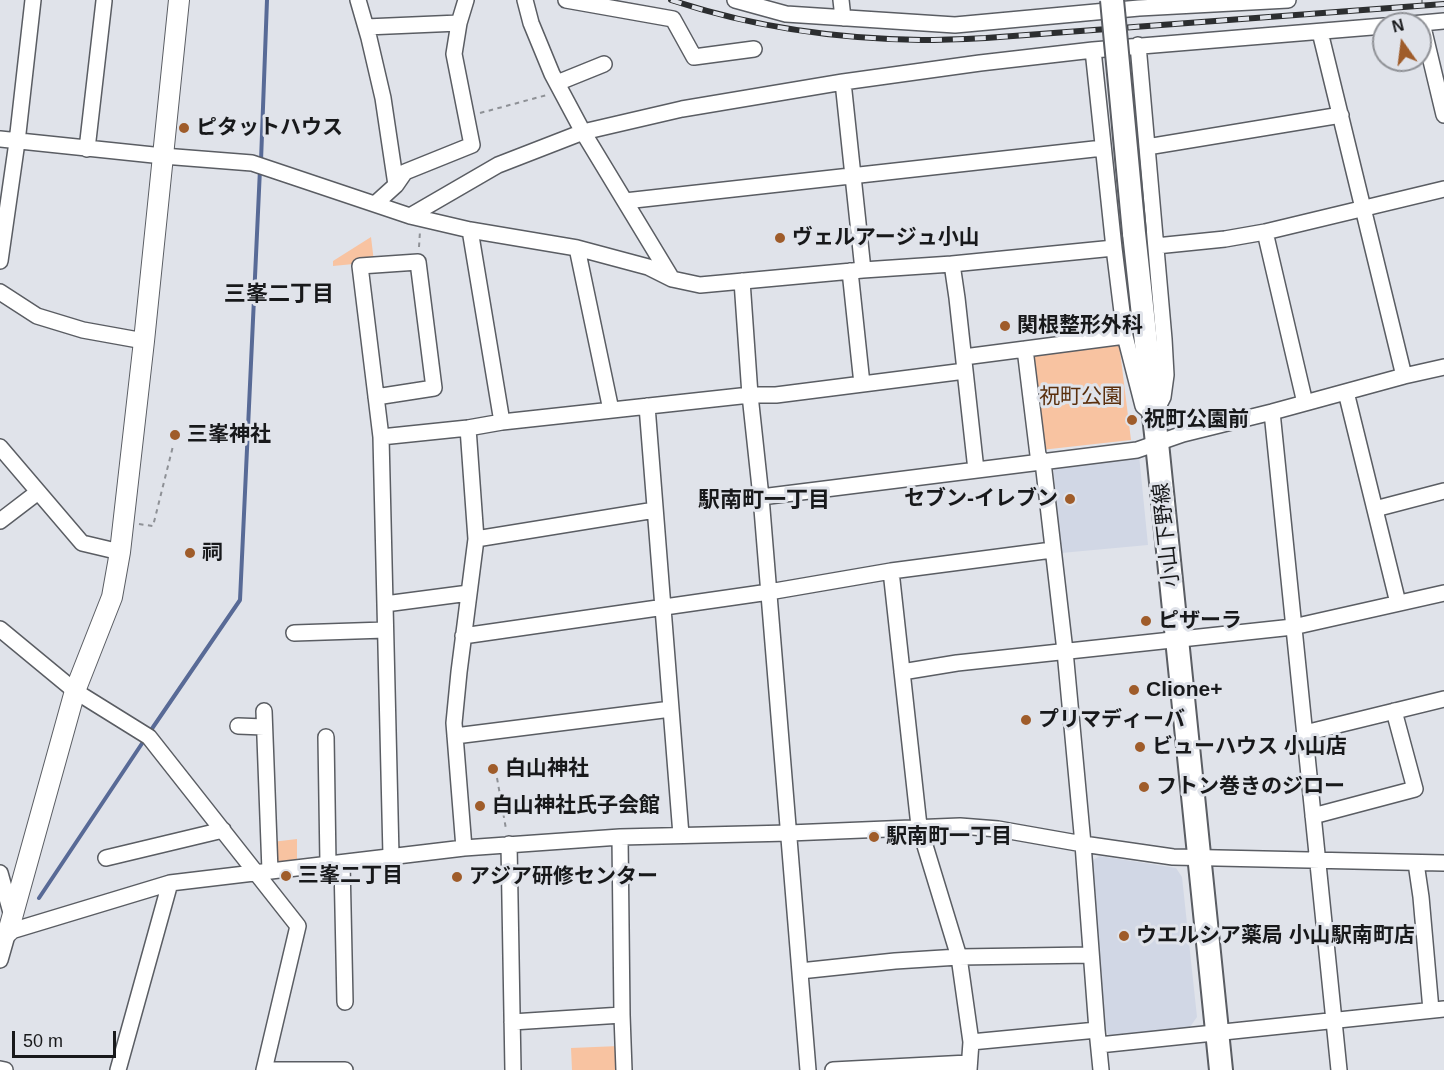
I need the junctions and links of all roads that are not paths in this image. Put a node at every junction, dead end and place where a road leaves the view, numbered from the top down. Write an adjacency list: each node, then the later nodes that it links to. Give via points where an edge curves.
1 (33, 0): 31 (street)
2 (179, 0): 35 (street)
3 (358, 0): 17 (street)
4 (466, 0): 16 (street)
5 (525, 0): 26 (street)
6 (566, 0): 21 (street, via 673,19 694,57)
7 (735, 0): 15 (street, via 786,14)
8 (841, 0): 15 (street)
9 (1112, 0): 68 (main road, 小山下野線, bridge)
10 (1288, 0): 12 (street)
11 (104, 1): 33 (street)
12 (1225, 2): 13 (street)
13 (1138, 4): 14 (street)
14 (1088, 7): 15 (street, via 956,25)
15 (843, 18)
16 (459, 23): 17 (street); 37 (street, via 454,54 472,145 405,172)
17 (366, 27): 37 (street, via 383,98)
18 (1372, 27): 19 (street)
19 (1320, 32): 20 (street); 27 (street)
20 (1138, 45): 22 (street); 32 (street)
21 (754, 49)
22 (1093, 50): 25 (street); 34 (street)
23 (604, 64): 26 (street)
24 (1431, 72): 28 (street)
25 (843, 82): 29 (street, via 682,109); 36 (street)
26 (559, 87): 29 (street)
27 (1341, 114): 32 (street); 41 (street)
28 (1444, 114)
29 (583, 132): 39 (street); 42 (street, via 498,165)
30 (0, 139): 31 (street)
31 (17, 142): 33 (street); 48 (street)
32 (1147, 147): 45 (street)
33 (87, 148): 35 (street)
34 (1103, 148): 36 (street); 47 (street)
35 (163, 156): 40 (street, via 259,166); 55 (street)
36 (854, 176): 39 (street); 50 (street)
37 (396, 185): 40 (street)
38 (1444, 189): 41 (street)
39 (625, 201): 51 (street)
40 (375, 204): 42 (street)
41 (1363, 209): 44 (street); 59 (street)
42 (415, 217): 43 (street)
43 (470, 230): 46 (street); 69 (street)
44 (1265, 232): 45 (street); 64 (street)
45 (1156, 246): 68 (street, via 1166,375 1164,397)
46 (577, 248): 51 (street, via 648,267); 66 (street)
47 (1114, 248): 49 (street); 54 (street)
48 (0, 261)
49 (952, 264): 50 (street); 57 (street)
50 (856, 270): 52 (street); 60 (street)
51 (672, 279): 52 (street, via 700,285)
52 (742, 281): 62 (street)
53 (0, 292): 55 (street, via 37,316 83,330)
54 (1125, 336): 56 (street); 68 (street, via 1143,406)
55 (144, 341): 84 (street)
56 (1025, 349): 57 (street); 74 (street, via 1038,455)
57 (964, 364): 60 (street); 75 (street)
58 (1444, 367): 59 (street)
59 (1404, 376): 61 (street)
60 (862, 384): 62 (street)
61 (1346, 392): 64 (street); 79 (street)
62 (750, 395): 65 (street); 78 (street)
63 (376, 397): 63 (street, via 360,266 418,262 434,388); 71 (street)
64 (1305, 403): 67 (street)
65 (647, 406): 66 (street); 80 (street)
66 (611, 411): 69 (street)
67 (1272, 412): 72 (street); 92 (street)
68 (1154, 415): 72 (main road, 小山下野線)
69 (502, 422): 70 (street)
70 (468, 428): 71 (street); 82 (street)
71 (381, 437): 90 (street)
72 (1157, 443): 74 (street, via 1137,450); 97 (main road, 小山下野線)
73 (0, 447): 77 (street)
74 (1043, 462): 75 (street); 83 (street)
75 (976, 470): 78 (street)
76 (1444, 491): 79 (street)
77 (38, 492): 81 (street); 84 (street, via 82,543)
78 (761, 497): 86 (street)
79 (1375, 508): 89 (street)
80 (655, 510): 82 (street); 91 (street)
81 (0, 521)
82 (476, 538): 87 (street)
83 (1052, 550): 85 (street); 98 (street)
84 (120, 552): 100 (street, via 112,597)
85 (891, 571): 86 (street); 99 (street)
86 (769, 592): 91 (street); 113 (street)
87 (469, 593): 90 (street); 96 (street)
88 (1444, 593): 89 (street)
89 (1398, 603): 92 (street)
90 (385, 604): 94 (street)
91 (663, 607): 96 (street); 102 (street)
92 (1293, 627): 97 (street); 107 (street)
93 (0, 629): 100 (street)
94 (386, 630): 95 (street); 119 (street)
95 (294, 633)
96 (463, 636): 108 (street)
97 (1177, 639): 98 (street); 121 (main road, 小山下野線)
98 (1065, 651): 99 (street); 117 (street)
99 (902, 672): 111 (street)
100 (75, 692): 112 (street, via 149,737); 129 (street)
101 (1444, 699): 104 (street)
102 (671, 709): 108 (street); 114 (street)
103 (264, 711): 106 (street)
104 (1394, 711): 107 (street); 110 (street, via 1415,789)
105 (238, 726): 106 (street)
106 (264, 727): 126 (street)
107 (1305, 733): 110 (street)
108 (455, 736): 118 (street)
109 (326, 737): 123 (street)
110 (1313, 816): 122 (street)
111 (919, 826): 113 (street); 117 (street, via 998,829); 131 (street)
112 (223, 830): 120 (street); 126 (street)
113 (789, 832): 114 (street); 133 (street)
114 (681, 835): 115 (street)
115 (620, 837): 116 (street); 136 (street)
116 (509, 844): 118 (street); 138 (street)
117 (1083, 844): 121 (street); 130 (street)
118 (464, 848): 119 (street)
119 (391, 856): 123 (street)
120 (106, 858)
121 (1200, 858): 122 (street); 139 (main road, 小山下野線)
122 (1318, 861): 124 (street); 137 (street)
123 (335, 863): 126 (street); 134 (street)
124 (1416, 863): 125 (street); 135 (street)
125 (1444, 863)
126 (264, 872): 128 (street); 146 (street, via 298,926)
127 (0, 873): 129 (street)
128 (170, 883): 129 (street); 145 (street)
129 (7, 927): 132 (street)
130 (1091, 955): 131 (street); 140 (street)
131 (959, 957): 133 (street); 141 (street)
132 (0, 960)
133 (800, 971): 150 (street)
134 (345, 1002)
135 (1437, 1009): 137 (street)
136 (622, 1015): 138 (street); 149 (street)
137 (1333, 1021): 139 (street); 154 (street)
138 (512, 1022): 148 (street)
139 (1217, 1034): 140 (street); 153 (main road, 小山下野線)
140 (1098, 1038): 141 (street); 152 (street)
141 (971, 1042): 142 (street)
142 (969, 1067): 151 (street)
143 (0, 1069): 144 (street)
144 (5, 1070)
145 (118, 1070)
146 (264, 1070): 147 (street)
147 (345, 1070)
148 (513, 1070)
149 (624, 1070)
150 (808, 1070)
151 (833, 1070)
152 (1101, 1070)
153 (1221, 1070)
154 (1339, 1070)

